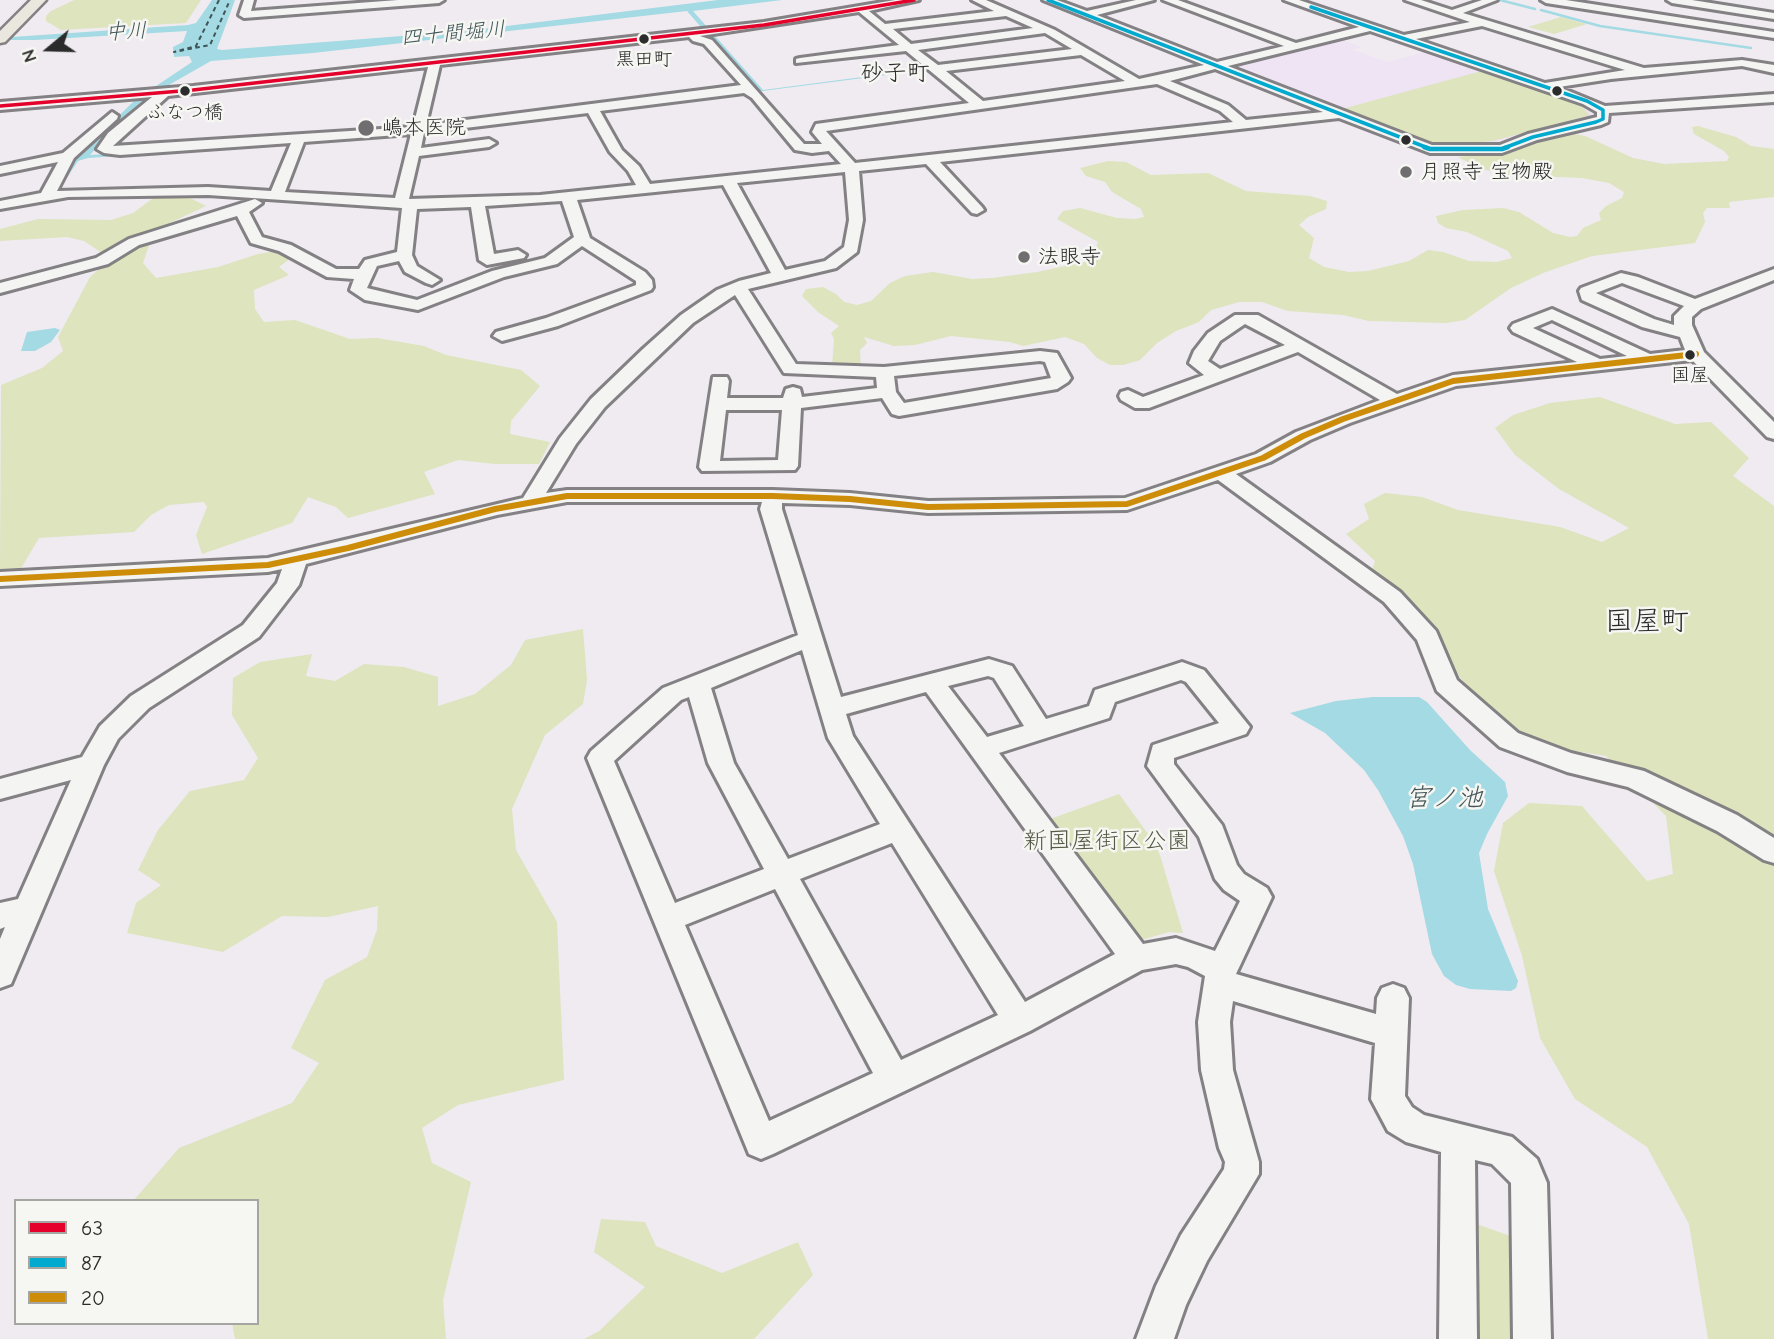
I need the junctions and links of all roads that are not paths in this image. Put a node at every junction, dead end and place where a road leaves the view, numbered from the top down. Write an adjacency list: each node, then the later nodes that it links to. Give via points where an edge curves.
1 (39, 0): 28 (main road)
2 (249, 0): 3 (street, via 244,15)
3 (439, 0)
4 (914, 0): 15 (street)
5 (977, 0): 17 (street)
6 (1048, 0): 19 (street)
7 (1149, 0): 19 (street)
8 (1168, 0): 35 (street)
9 (1289, 0): 23 (street)
10 (1410, 0): 18 (street)
11 (1492, 0): 18 (street)
12 (1546, 0): 25 (street)
13 (1672, 0): 16 (street)
14 (1745, 0): 16 (street)
15 (863, 10): 22 (street); 26 (street)
16 (1742, 12): 20 (street); 25 (street)
17 (1008, 13): 22 (street); 24 (street)
18 (1452, 13): 21 (street)
19 (1086, 15): 43 (street)
20 (1774, 16)
21 (1485, 23): 30 (street); 33 (street)
22 (884, 27): 34 (street)
23 (1373, 27): 30 (street); 35 (street)
24 (1046, 30): 34 (street); 36 (street)
25 (1741, 30): 29 (street)
26 (702, 32): 41 (street); 50 (street, via 697,39 708,42)
27 (1774, 35): 29 (street)
28 (2, 36)
29 (1754, 37): 31 (street)
30 (1406, 38): 49 (street)
31 (1774, 41)
32 (1588, 42): 33 (street)
33 (1562, 46): 46 (street)
34 (909, 47): 38 (street); 39 (street)
35 (1298, 47): 43 (street)
36 (1084, 51): 44 (street); 48 (street)
37 (1763, 51): 42 (street)
38 (845, 55): 39 (street, via 856,66); 40 (street)
39 (922, 57): 44 (street)
40 (800, 61)
41 (435, 62): 51 (street); 60 (street)
42 (1774, 63)
43 (1218, 66): 47 (street); 58 (street)
44 (936, 69): 54 (street)
45 (1774, 69): 46 (street, via 1742,63)
46 (1643, 72): 49 (street)
47 (1158, 80): 48 (street); 59 (street, via 1224,108)
48 (1137, 83): 54 (street)
49 (1546, 86): 56 (street)
50 (748, 90): 57 (street); 64 (street, via 800,147)
51 (161, 93): 52 (street); 61 (street, via 104,149)
52 (134, 96): 55 (street); 66 (street)
53 (1774, 98): 56 (street)
54 (979, 104): 63 (street, via 821,127 819,132)
55 (0, 106)
56 (1603, 110): 58 (street, via 1603,118 1596,122 1503,149 1477,151 1430,149)
57 (593, 111): 60 (street); 72 (street)
58 (1339, 114): 59 (street)
59 (1243, 124): 67 (street)
60 (419, 133): 61 (street); 65 (street)
61 (298, 141): 73 (street)
62 (489, 143): 65 (street)
63 (833, 146): 64 (street); 68 (street)
64 (812, 149): 70 (street)
65 (413, 153): 77 (street)
66 (67, 159): 69 (street); 74 (street)
67 (930, 160): 68 (street); 79 (street)
68 (852, 168): 70 (street); 86 (street, via 856,220 851,249 830,265)
69 (0, 170)
70 (831, 170): 71 (street)
71 (728, 180): 72 (street); 86 (street)
72 (645, 188): 75 (street)
73 (274, 195): 74 (street, via 208,191); 77 (street); 80 (street)
74 (47, 196): 78 (street)
75 (568, 196): 76 (street); 81 (street)
76 (478, 202): 77 (street); 82 (street, via 487,260)
77 (406, 203): 83 (street)
78 (0, 205)
79 (978, 210)
80 (241, 211): 84 (street, via 256,240 285,248 333,274); 89 (street, via 134,242 102,261)
81 (582, 239): 84 (street, via 551,261 498,274 418,305 358,290); 92 (street, via 639,275 645,287)
82 (543, 251)
83 (404, 255): 84 (street, via 372,263); 87 (street, via 411,269)
84 (363, 274)
85 (1774, 274): 90 (street)
86 (780, 276): 88 (street)
87 (432, 280)
88 (739, 287): 97 (street, via 790,369); 110 (street, via 687,319 598,403 567,442)
89 (0, 288)
90 (1695, 306): 91 (street, via 1683,316); 91 (street, via 1621,278 1587,291 1587,296 1648,323)
91 (1685, 333): 94 (street)
92 (502, 336)
93 (1299, 346): 98 (street); 98 (street, via 1252,319 1241,319 1214,337 1198,363); 103 (street)
94 (1696, 354): 95 (street); 105 (street)
95 (1649, 360): 96 (street); 96 (street, via 1552,314 1519,328)
96 (1598, 366): 103 (street, via 1453,381)
97 (884, 372): 100 (street); 100 (street, via 1040,356 1051,357 1062,378 1057,383 898,410)
98 (1219, 376): 101 (street, via 1142,404)
99 (720, 381): 104 (street)
100 (887, 393): 102 (street)
101 (1128, 396)
102 (793, 398): 104 (street); 104 (street, via 788,466 709,467)
103 (1396, 401): 108 (street, via 1343,419)
104 (717, 404)
105 (1745, 404): 106 (street); 107 (street)
106 (1774, 405)
107 (1774, 433)
108 (1222, 473): 109 (street, via 1127,504 928,506); 122 (street, via 1392,597 1427,637 1446,685 1509,740 1567,762 1635,778 1727,823)
109 (773, 496): 110 (street); 113 (street, via 771,509)
110 (532, 500): 111 (street)
111 (296, 560): 112 (street, via 235,568); 119 (street, via 288,585 251,631 139,702 109,733)
112 (0, 579)
113 (810, 641): 114 (street); 116 (street)
114 (698, 684): 123 (street, via 721,762); 125 (street, via 672,694 600,758)
115 (933, 684): 116 (street); 117 (street, via 989,667 1003,672); 118 (street)
116 (830, 709): 121 (street, via 841,738)
117 (1040, 731): 118 (street); 128 (street, via 1100,712 1104,696 1182,671 1195,676 1237,727 1162,752 1160,766 1213,833 1225,872 1257,897)
118 (981, 749): 126 (street)
119 (91, 765): 120 (street); 124 (street)
120 (0, 789)
121 (897, 830): 123 (street); 130 (street)
122 (1774, 852)
123 (780, 874): 125 (street); 132 (street)
124 (14, 913): 127 (street)
125 (667, 919): 132 (street, via 761,1142)
126 (1136, 958): 128 (street, via 1176,951 1194,955); 130 (street)
127 (0, 974)
128 (1220, 976): 131 (street); 134 (street, via 1214,1022 1217,1070 1242,1162 1241,1174 1194,1248)
129 (1393, 998): 131 (street)
130 (1019, 1021): 132 (street)
131 (1392, 1033): 133 (street, via 1388,1099 1393,1109 1409,1126)
132 (893, 1078)
133 (1458, 1140): 135 (street); 136 (street, via 1500,1149 1525,1171 1529,1182)
134 (1155, 1339)
135 (1458, 1339)
136 (1532, 1339)

